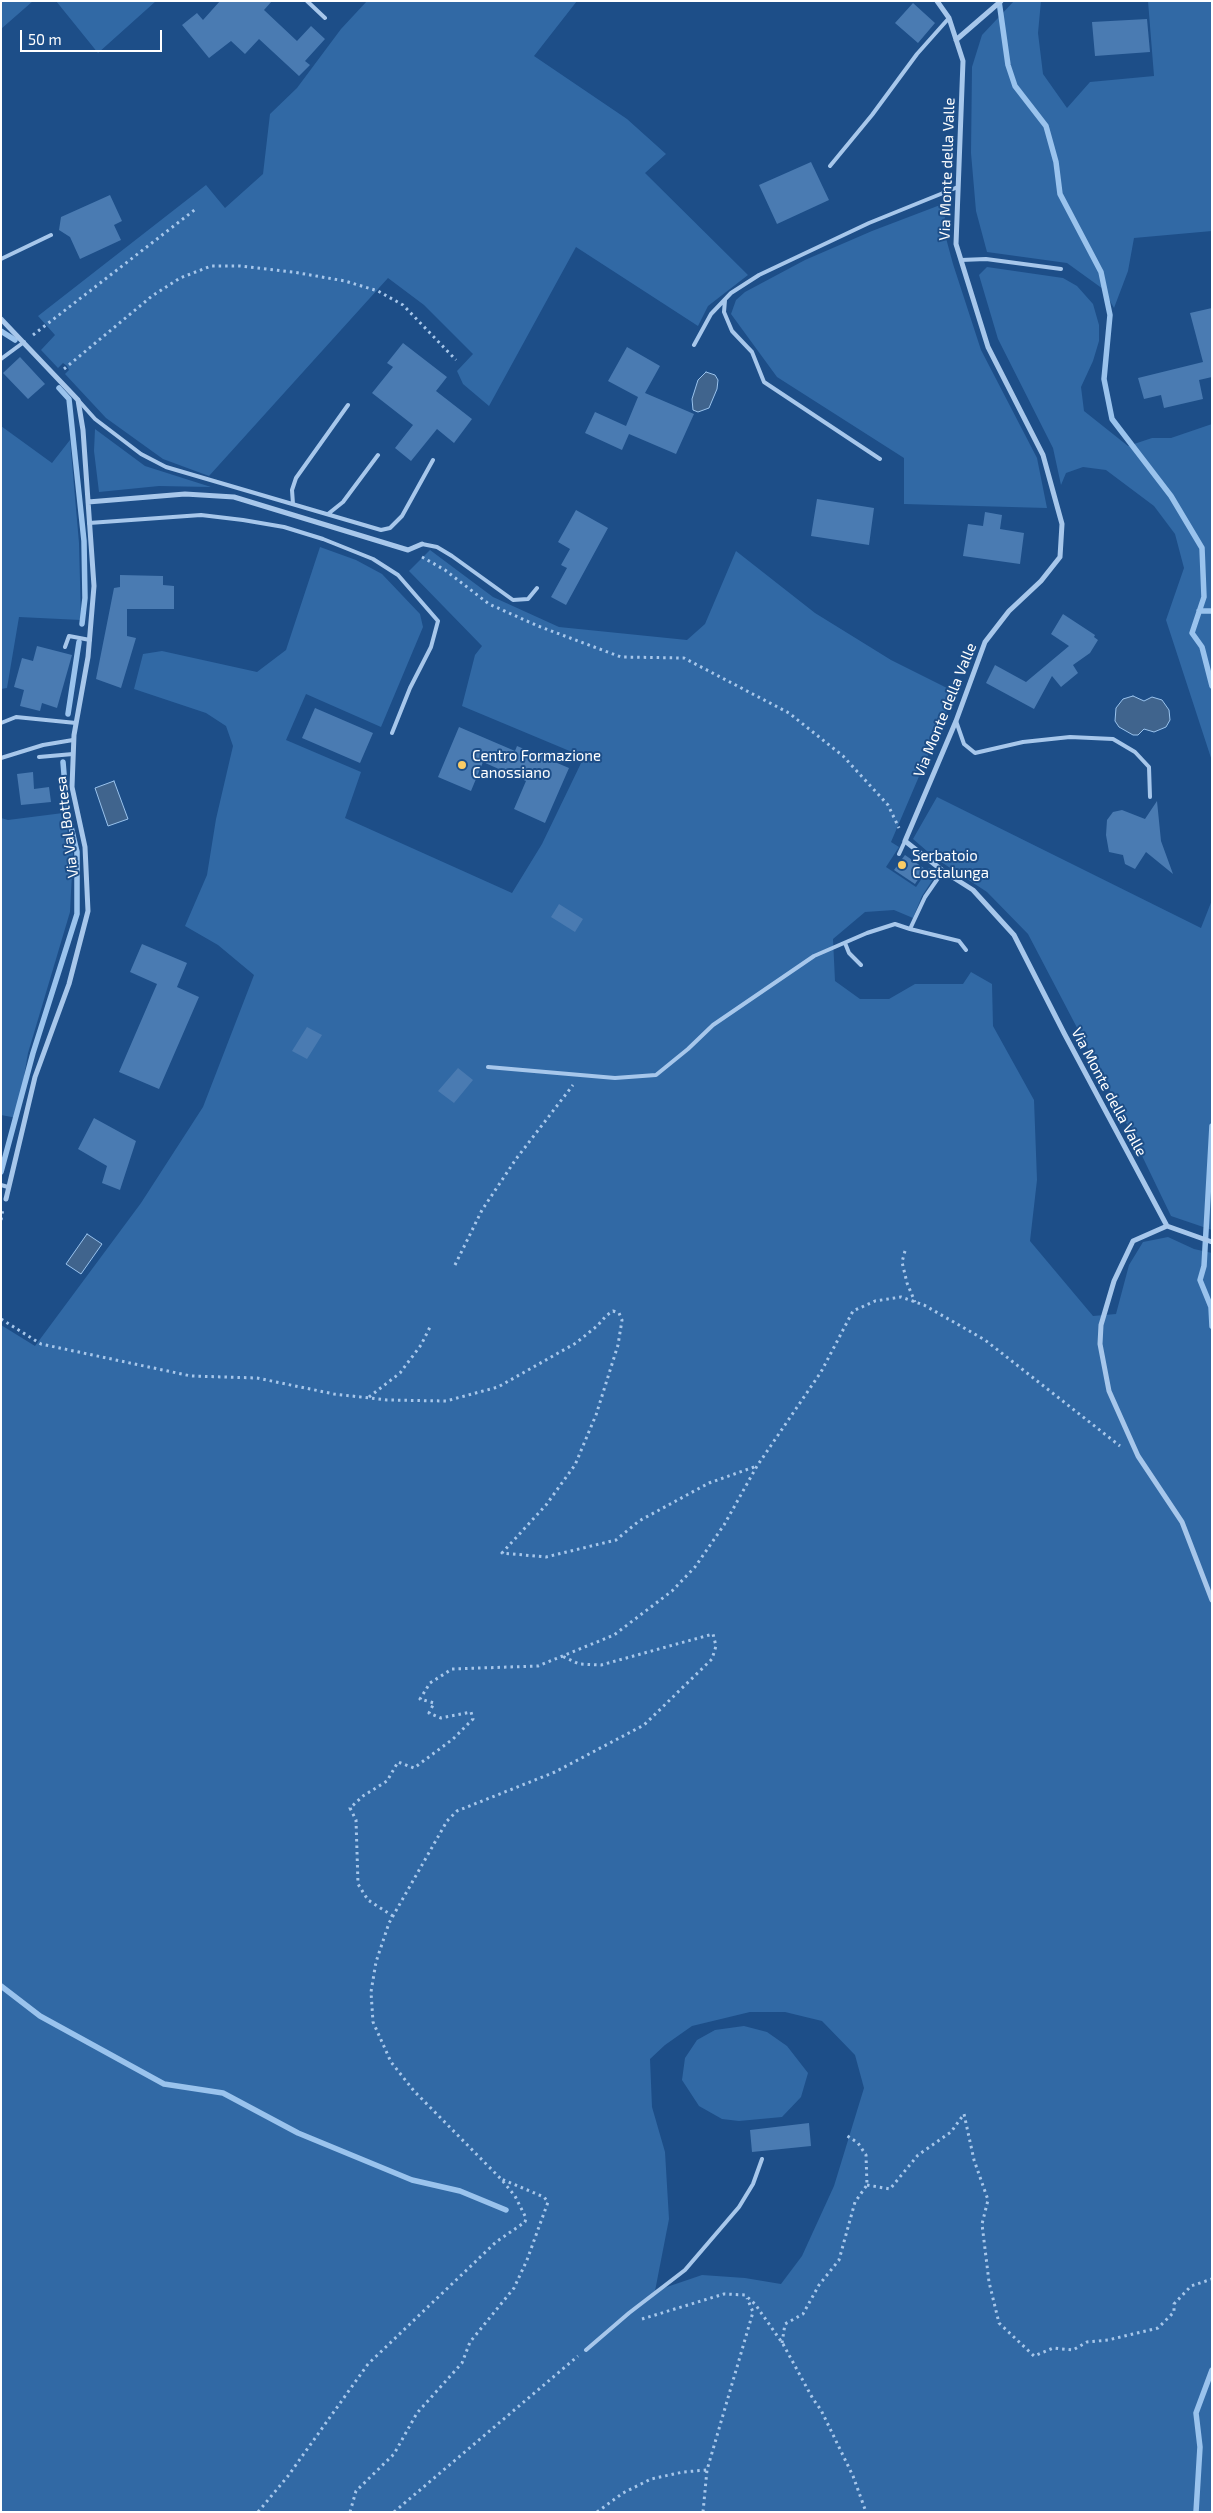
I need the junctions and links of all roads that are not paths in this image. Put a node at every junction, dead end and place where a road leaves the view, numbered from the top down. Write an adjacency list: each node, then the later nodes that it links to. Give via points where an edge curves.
1 (307, 1): 4 (lane)
2 (937, 1): 5 (street, Via Monte della Valle)
3 (1001, 1): 6 (street)
4 (325, 18)
5 (949, 18): 6 (street, Via Monte della Valle); 7 (lane, via 916,54)
6 (956, 40): 8 (street, Via Monte della Valle, via 962,61)
7 (830, 166)
8 (958, 187): 11 (street, Via Monte della Valle, via 956,244); 13 (lane, via 759,275)
9 (51, 235): 10 (lane)
10 (1, 260)
11 (961, 260): 12 (lane, via 986,259); 31 (street, Via Monte della Valle, via 988,347 1043,455 1062,524 1060,557 1041,582 1008,611 985,642)
12 (1061, 269)
13 (725, 300): 16 (lane, via 711,314); 21 (lane, via 724,312 732,331 752,352 764,382)
14 (1, 318): 15 (street)
15 (24, 342): 17 (lane); 18 (street)
16 (694, 345)
17 (1, 359)
18 (78, 400): 23 (street, Via Val Bottesa); 24 (lane, via 95,419 140,454 166,467)
19 (348, 405): 24 (lane, via 296,478 292,490)
20 (378, 455): 25 (lane, via 343,502)
21 (880, 459)
22 (433, 460): 25 (lane, via 402,516 390,528 381,530)
23 (88, 502): 26 (street, Via Val Bottesa); 27 (street, via 185,494 234,497 408,550)
24 (293, 504): 25 (lane)
25 (328, 514)
26 (89, 524): 29 (street, Via Val Bottesa, via 94,586); 34 (lane, via 201,514 243,520 284,527 338,544 372,559 398,576 438,622 431,648)
27 (422, 544): 28 (lane, via 437,547 452,556 513,600 528,599)
28 (537, 588)
29 (90, 640): 30 (lane, via 69,636); 33 (street, Via Val Bottesa)
30 (65, 647)
31 (956, 721): 39 (lane, via 964,744 974,753 1023,742 1070,737 1113,739 1135,752 1149,767); 40 (street, Via Monte della Valle)
32 (1, 723): 33 (lane, via 16,717)
33 (76, 723): 35 (street, Via Val Bottesa)
34 (392, 733)
35 (73, 740): 36 (street, Via Val Bottesa); 38 (lane, via 42,745)
36 (73, 754): 37 (lane); 49 (street, Via Val Bottesa, via 72,787 85,847 88,912 69,984 35,1077)
37 (38, 757)
38 (1, 758)
39 (1150, 798)
40 (905, 841): 41 (lane); 42 (street, Via Monte della Valle)
41 (899, 854)
42 (943, 871): 43 (lane); 51 (street, Via Monte della Valle, via 972,890 1014,935)
43 (910, 929): 44 (lane, via 895,924); 45 (lane, via 958,941)
44 (845, 943): 46 (lane, via 849,953); 47 (lane, via 814,956 764,989 713,1025 656,1074 615,1078)
45 (966, 950)
46 (861, 965)
47 (488, 1067)
48 (1, 1185): 49 (lane)
49 (8, 1187): 50 (street, Via Val Bottesa)
50 (6, 1199)
51 (1167, 1226): 52 (street); 53 (street, via 1133,1241 1114,1281 1101,1325 1100,1344 1110,1391 1138,1456 1182,1522)
52 (1212, 1242)
53 (1212, 1600)
54 (762, 2159): 55 (lane, via 753,2184 739,2207 685,2270)
55 (586, 2350)

